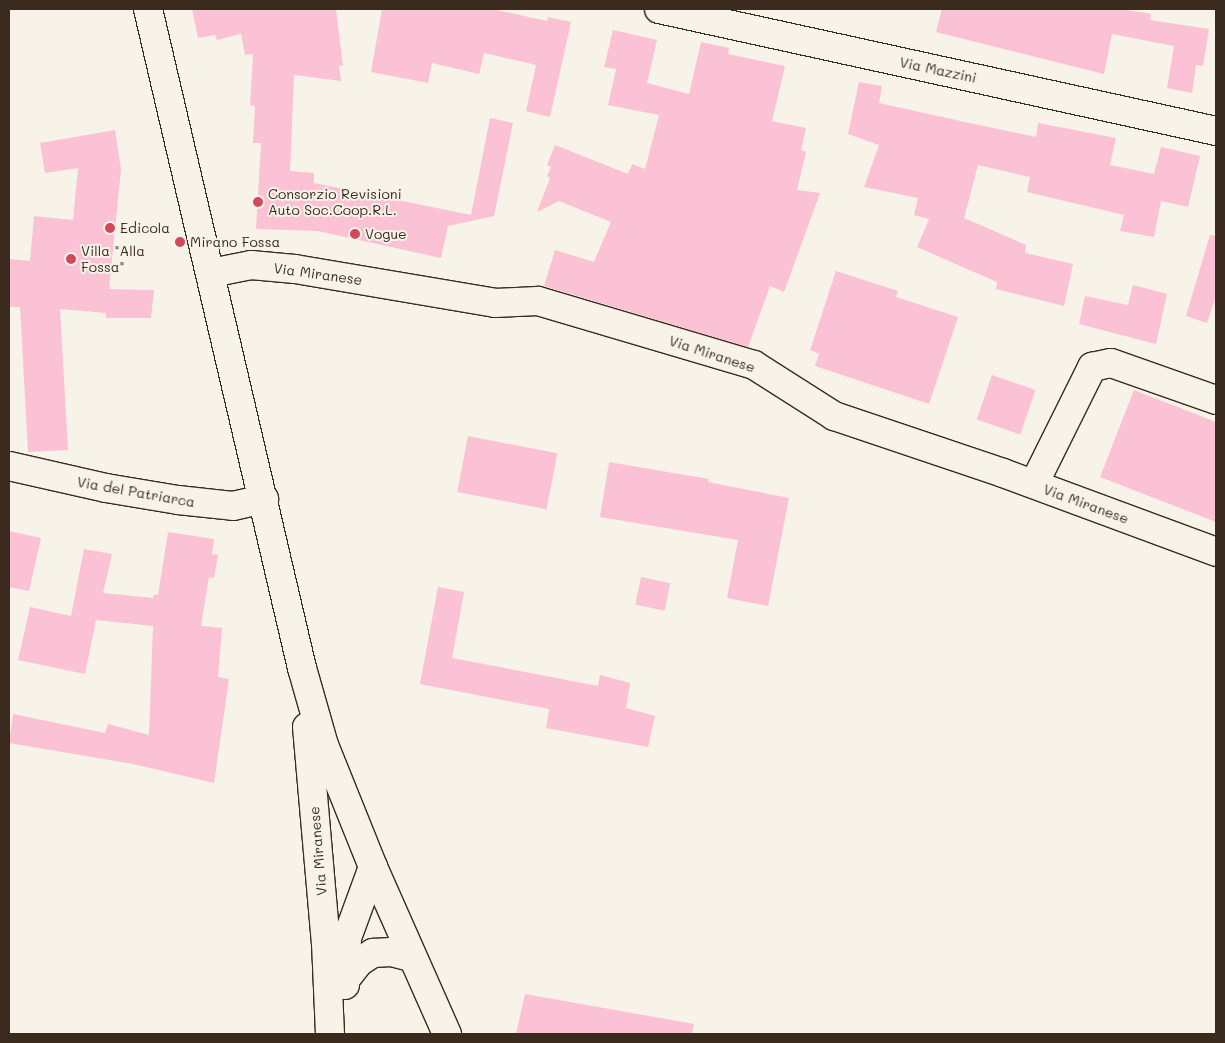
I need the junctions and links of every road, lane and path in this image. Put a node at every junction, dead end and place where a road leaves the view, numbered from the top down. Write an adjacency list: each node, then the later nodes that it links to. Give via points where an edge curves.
1 (148, 9): 4 (street, Via Miranese)
2 (659, 9): 3 (street, Via Mazzini)
3 (1216, 131)
4 (211, 273): 7 (street, Via Miranese, via 251,265 295,269 495,303 538,301 754,365 834,416); 8 (street, Via Miranese)
5 (1216, 400): 7 (street, via 1111,363 1092,367)
6 (9, 466): 8 (street, Via del Patriarca, via 178,500 233,506)
7 (1034, 484): 9 (street, Via Miranese)
8 (264, 499): 10 (street, Via Miranese)
9 (1216, 552)
10 (302, 668): 11 (street, Via Miranese, via 324,745); 14 (street, Via Miranese, via 326,943)
11 (373, 868): 12 (street, Via Miranese); 13 (street, via 347,938)
12 (411, 957): 13 (street, via 391,952 373,953 359,962); 16 (street, Via Miranese)
13 (345, 980): 15 (street)
14 (330, 1034)
15 (342, 1034)
16 (447, 1034)

